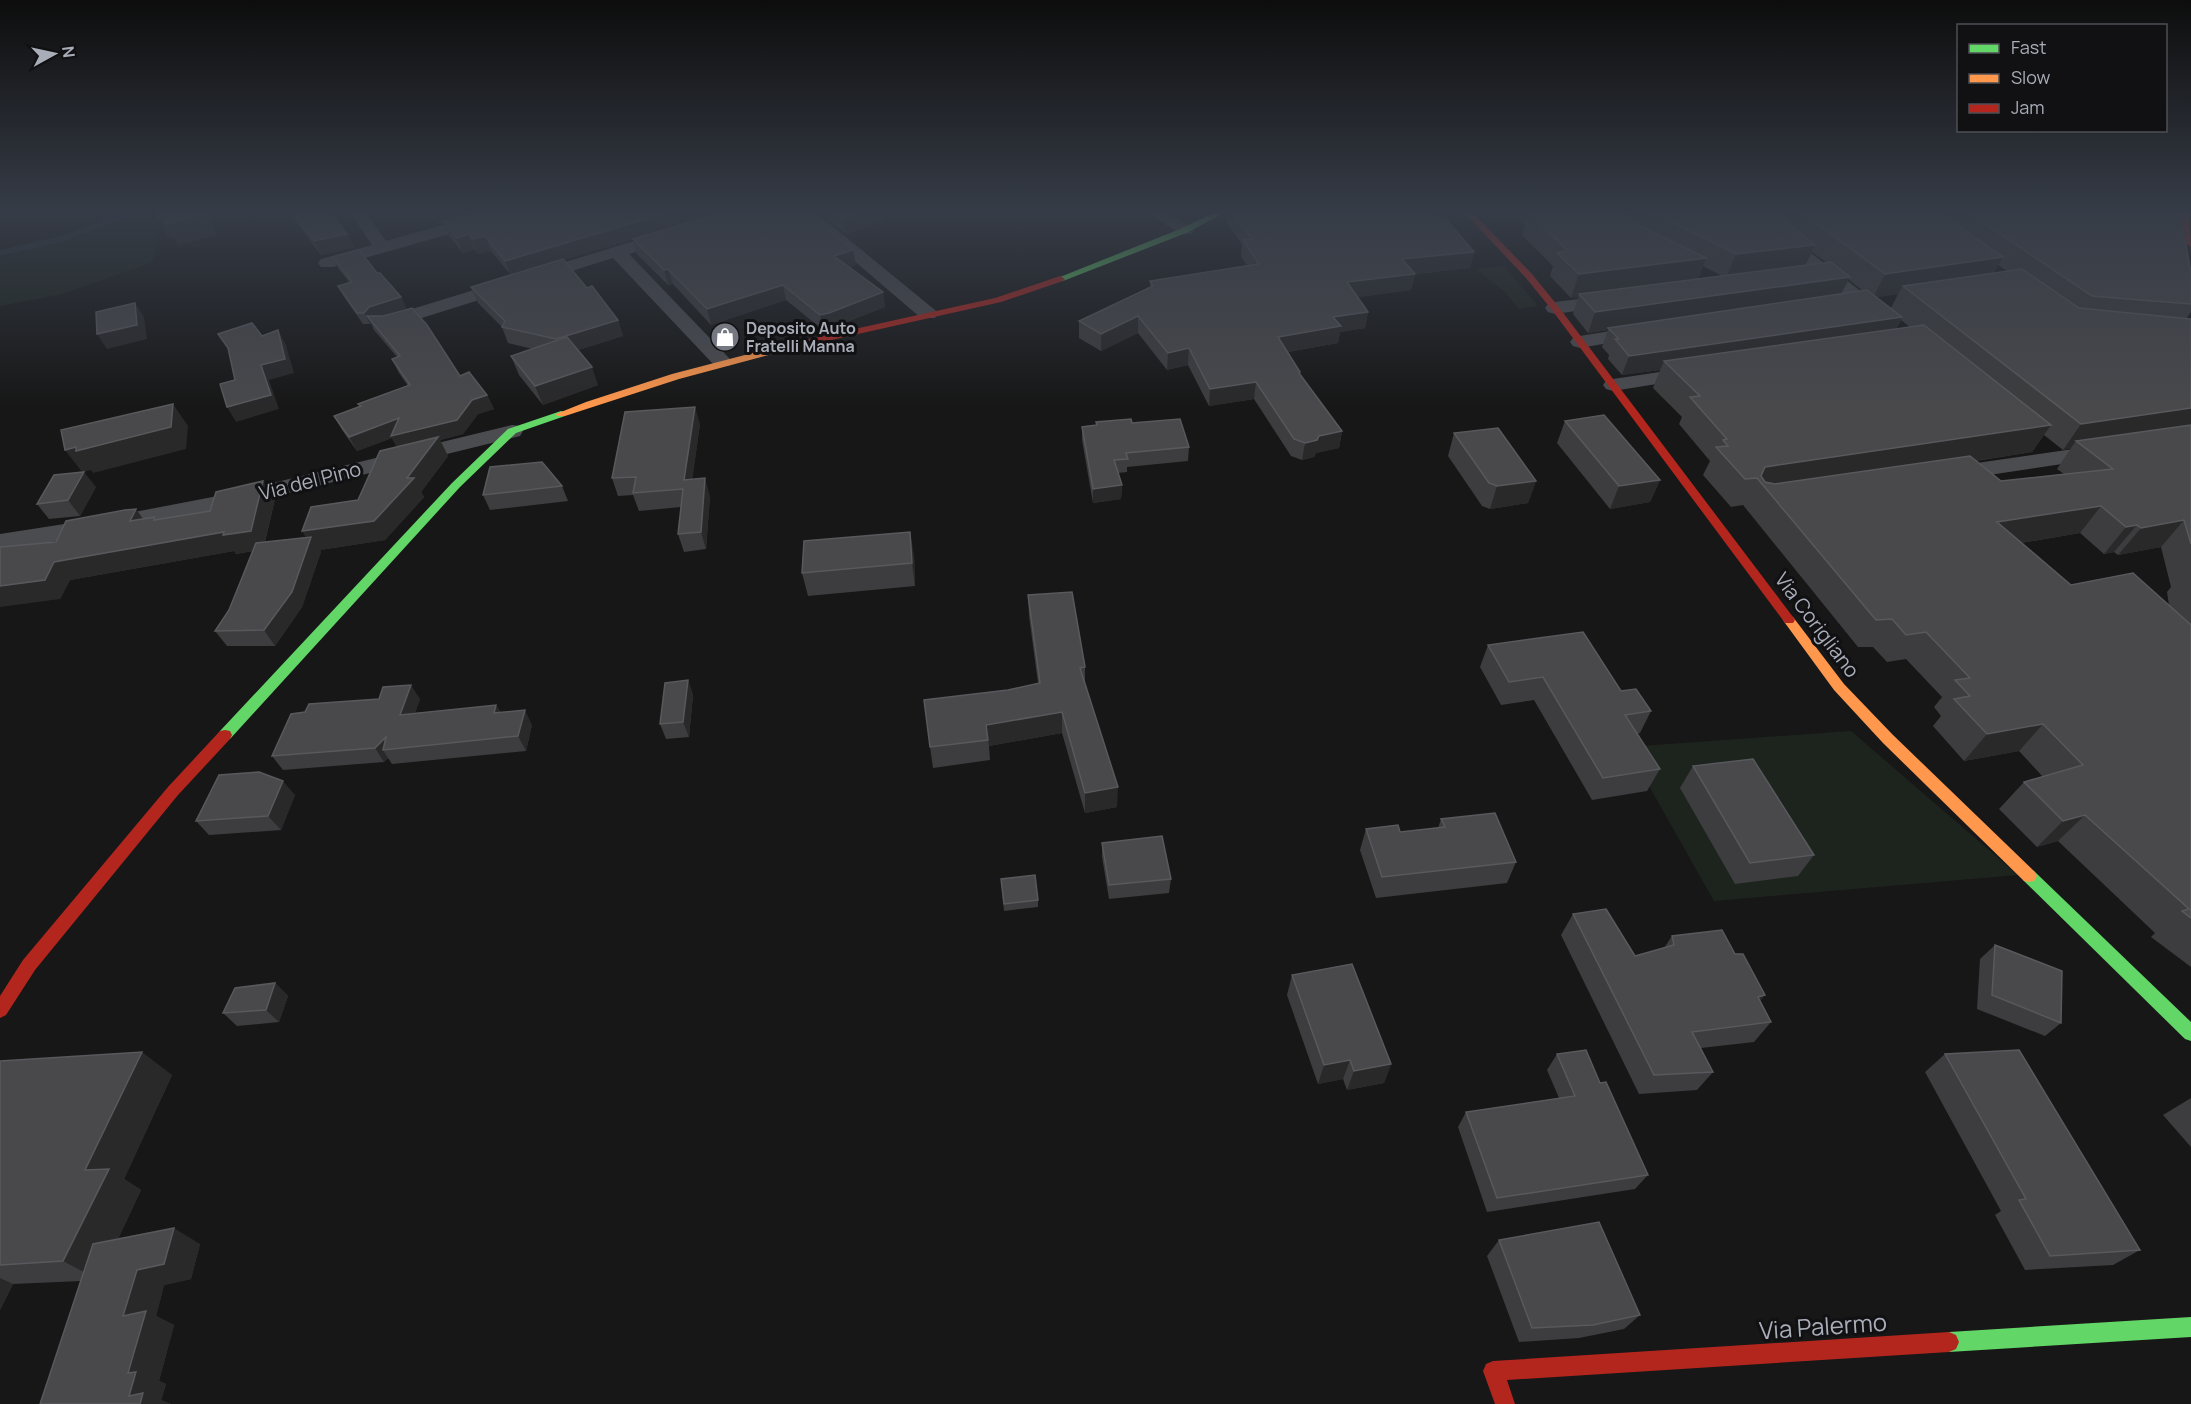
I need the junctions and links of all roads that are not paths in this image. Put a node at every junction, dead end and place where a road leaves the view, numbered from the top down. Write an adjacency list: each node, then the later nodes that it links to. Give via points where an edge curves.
1 (536, 277): 13 (street)
2 (640, 277): 17 (street)
3 (883, 277): 12 (street)
4 (1068, 277): 12 (street, via 998,300)
5 (1529, 277): 11 (street, Via Corigliano)
6 (1831, 277): 9 (street)
7 (1623, 299): 11 (street)
8 (1892, 302): 9 (street)
9 (1865, 303): 10 (street); 14 (street)
10 (1830, 305)
11 (1555, 308): 16 (street, Via Corigliano)
12 (928, 314): 17 (street)
13 (382, 324)
14 (1896, 327)
15 (1661, 329): 16 (street)
16 (1580, 342): 19 (street, Via Corigliano)
17 (722, 362): 20 (street, via 633,388)
18 (1707, 370): 19 (street)
19 (1614, 385): 27 (street, Via Corigliano, via 1839,687)
20 (512, 431): 25 (street, Via del Pino, via 223,502); 26 (street, via 456,486 173,791 29,964)
21 (2038, 444): 23 (street)
22 (2124, 449): 23 (street)
23 (2056, 458): 24 (street)
24 (1930, 477)
25 (0, 543)
26 (0, 1010)
27 (2187, 1029)
28 (2191, 1327): 29 (street, Via Palermo, via 1493,1371)
29 (1505, 1404)

